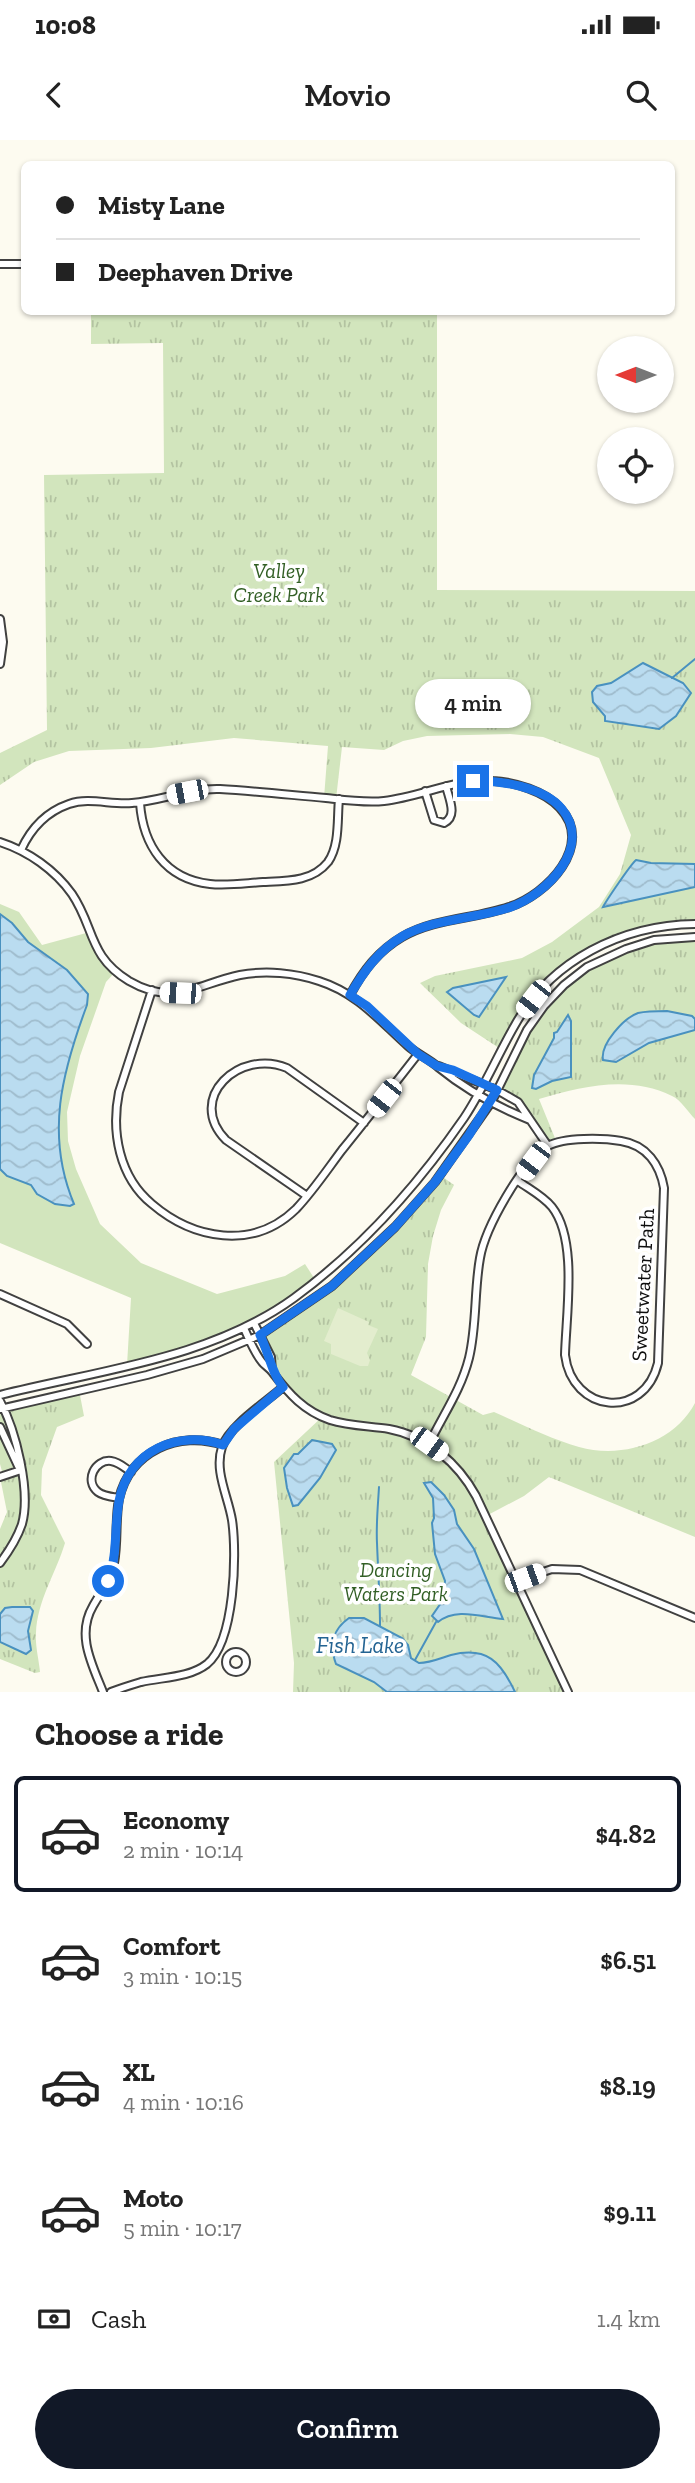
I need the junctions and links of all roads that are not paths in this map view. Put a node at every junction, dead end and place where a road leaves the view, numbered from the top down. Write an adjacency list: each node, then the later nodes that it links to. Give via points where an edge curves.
1 (0, 264): 2 (street)
2 (21, 264)
3 (0, 619): 4 (street)
4 (0, 664)
5 (446, 786): 6 (street); 6 (street, via 453,813 444,824 434,820); 14 (street, via 495,781 518,785 550,800 563,810 571,825 569,857 521,902 404,936 371,962)
6 (425, 791): 7 (street, via 384,801)
7 (339, 799): 8 (street, via 211,789); 8 (street, via 334,849 314,874 298,880 213,884 195,882 165,865 146,836)
8 (140, 803): 10 (street, via 71,803 37,824)
9 (0, 842): 10 (street)
10 (21, 850): 13 (street, via 55,874 72,895 93,944 108,964 132,983)
11 (695, 924): 17 (street, via 629,934 570,964 524,1011)
12 (695, 937): 18 (street, via 633,946 577,974 527,1030)
13 (152, 990): 14 (street, via 180,993 262,972 308,978); 25 (street, via 115,1109 120,1156 130,1179 162,1213 211,1235 242,1236 263,1230)
14 (350, 995): 15 (street)
15 (418, 1054): 16 (street); 22 (street)
16 (437, 1066): 17 (street); 19 (street)
17 (484, 1085): 18 (street); 19 (street)
18 (497, 1090): 20 (street); 21 (street, via 518,1102)
19 (478, 1095): 20 (street); 27 (street, via 409,1192 332,1269)
20 (492, 1101): 21 (street); 29 (street, via 435,1182 395,1227 332,1286)
21 (530, 1119): 23 (street)
22 (364, 1123): 25 (street); 25 (street, via 277,1064 247,1065 221,1084 211,1110 218,1132)
23 (548, 1146): 24 (street); 24 (street, Sweetwater Path, via 572,1140 622,1141 649,1155 662,1177 659,1363 651,1382 637,1396 614,1404 603,1402 575,1384 565,1355 566,1235 554,1209)
24 (518, 1181): 37 (street, via 499,1207 484,1242 468,1360 456,1396)
25 (307, 1196)
26 (0, 1294): 31 (street, via 67,1324)
27 (254, 1323): 28 (street); 29 (street)
28 (244, 1328): 30 (street); 34 (street, via 180,1352)
29 (260, 1335): 30 (street); 32 (street)
30 (250, 1340): 32 (street, via 262,1364); 35 (street, via 147,1375)
31 (87, 1344)
32 (272, 1371): 33 (street)
33 (283, 1387): 37 (street, via 307,1409 331,1420 401,1432); 38 (street, via 234,1429)
34 (0, 1395)
35 (1, 1406): 39 (street, via 15,1437)
36 (0, 1427): 39 (street)
37 (429, 1444): 44 (street, via 470,1486)
38 (223, 1445): 40 (street, via 198,1439 176,1441 151,1452); 46 (street, via 220,1471 235,1550 227,1626)
39 (21, 1470): 41 (street); 43 (street, via 23,1521)
40 (131, 1472): 42 (street); 42 (street, via 114,1461 103,1461 94,1468 91,1479 95,1488)
41 (0, 1477)
42 (119, 1498): 48 (street, via 111,1572 89,1614 85,1635)
43 (0, 1563)
44 (516, 1581): 45 (street, via 552,1569 580,1570); 50 (street)
45 (695, 1618)
46 (219, 1650): 47 (street); 49 (street, via 207,1664 190,1673)
47 (228, 1655)
48 (103, 1692)
49 (111, 1692)
50 (568, 1692)

